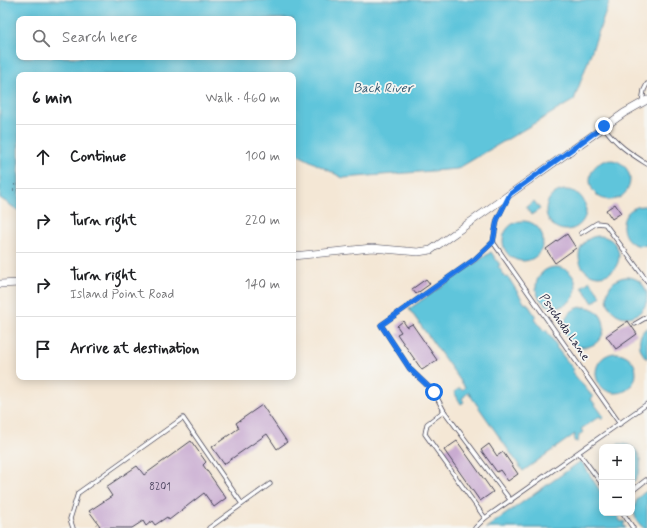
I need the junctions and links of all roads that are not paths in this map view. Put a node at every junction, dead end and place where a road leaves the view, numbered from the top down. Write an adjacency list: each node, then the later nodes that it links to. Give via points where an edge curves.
1 (647, 84): 2 (lane, via 644,90)
2 (645, 101): 3 (street)
3 (604, 126): 4 (lane, via 625,151); 5 (street)
4 (647, 164)
5 (510, 194): 7 (lane, via 497,220); 8 (street, via 443,242 424,252 372,248)
6 (580, 234): 9 (lane, via 597,223 605,224)
7 (493, 242): 15 (lane, via 475,259 381,325 410,369 434,392); 16 (lane, Psychoda Lane)
8 (296, 256)
9 (647, 281)
10 (16, 283): 11 (street)
11 (0, 284)
12 (647, 316): 13 (lane)
13 (635, 324)
14 (647, 404): 16 (lane)
15 (444, 411): 22 (lane); 25 (lane, via 427,424 425,434)
16 (620, 424): 17 (lane)
17 (579, 453): 18 (lane); 22 (lane)
18 (599, 480)
19 (646, 480): 21 (lane)
20 (270, 484): 23 (lane)
21 (635, 488)
22 (511, 500): 25 (lane)
23 (242, 504): 26 (lane, via 183,418 78,493 70,519); 27 (lane)
24 (624, 516): 29 (lane)
25 (485, 518): 28 (lane)
26 (73, 528)
27 (209, 528)
28 (475, 528)
29 (633, 528)

